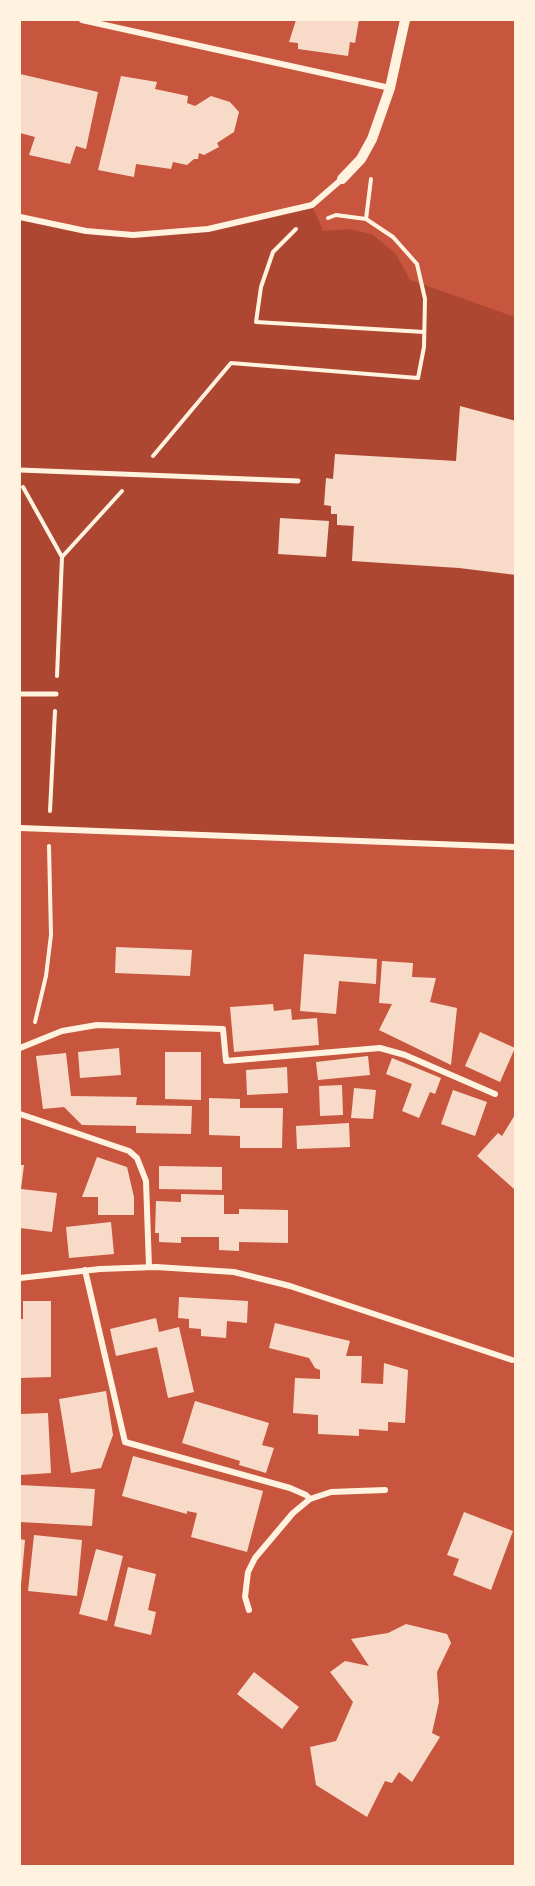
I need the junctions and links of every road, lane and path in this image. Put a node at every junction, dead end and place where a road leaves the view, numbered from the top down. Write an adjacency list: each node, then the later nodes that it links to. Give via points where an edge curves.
1 (82, 20): 3 (street)
2 (405, 20): 3 (street)
3 (390, 88): 4 (street)
4 (361, 159): 5 (street); 7 (path, via 372,182)
5 (342, 179): 6 (street, via 312,205 208,229 133,235 87,231)
6 (20, 217)
7 (366, 219): 8 (path, via 336,215); 10 (path, via 393,237 417,264 424,299)
8 (318, 221)
9 (299, 226): 10 (path, via 273,252 261,286 256,322)
10 (424, 332): 11 (path, via 418,378)
11 (231, 363)
12 (20, 470): 13 (street)
13 (298, 481)
14 (20, 482): 16 (path, via 62,557)
15 (20, 694): 16 (street)
16 (56, 694): 18 (path)
17 (20, 828): 18 (street)
18 (49, 828): 19 (street); 20 (path, via 51,935)
19 (516, 847)
20 (30, 1042): 21 (street); 22 (street, via 97,1025 223,1029 226,1061 381,1048)
21 (20, 1048)
22 (495, 1094)
23 (20, 1114): 24 (street, via 129,1151 137,1158 146,1181)
24 (149, 1267): 25 (street); 27 (street, via 234,1272 290,1286)
25 (85, 1270): 26 (street); 29 (street, via 125,1442 290,1488)
26 (20, 1278)
27 (512, 1360)
28 (385, 1490): 29 (street, via 331,1492)
29 (310, 1499): 30 (street, via 255,1558 246,1582)
30 (249, 1610)

